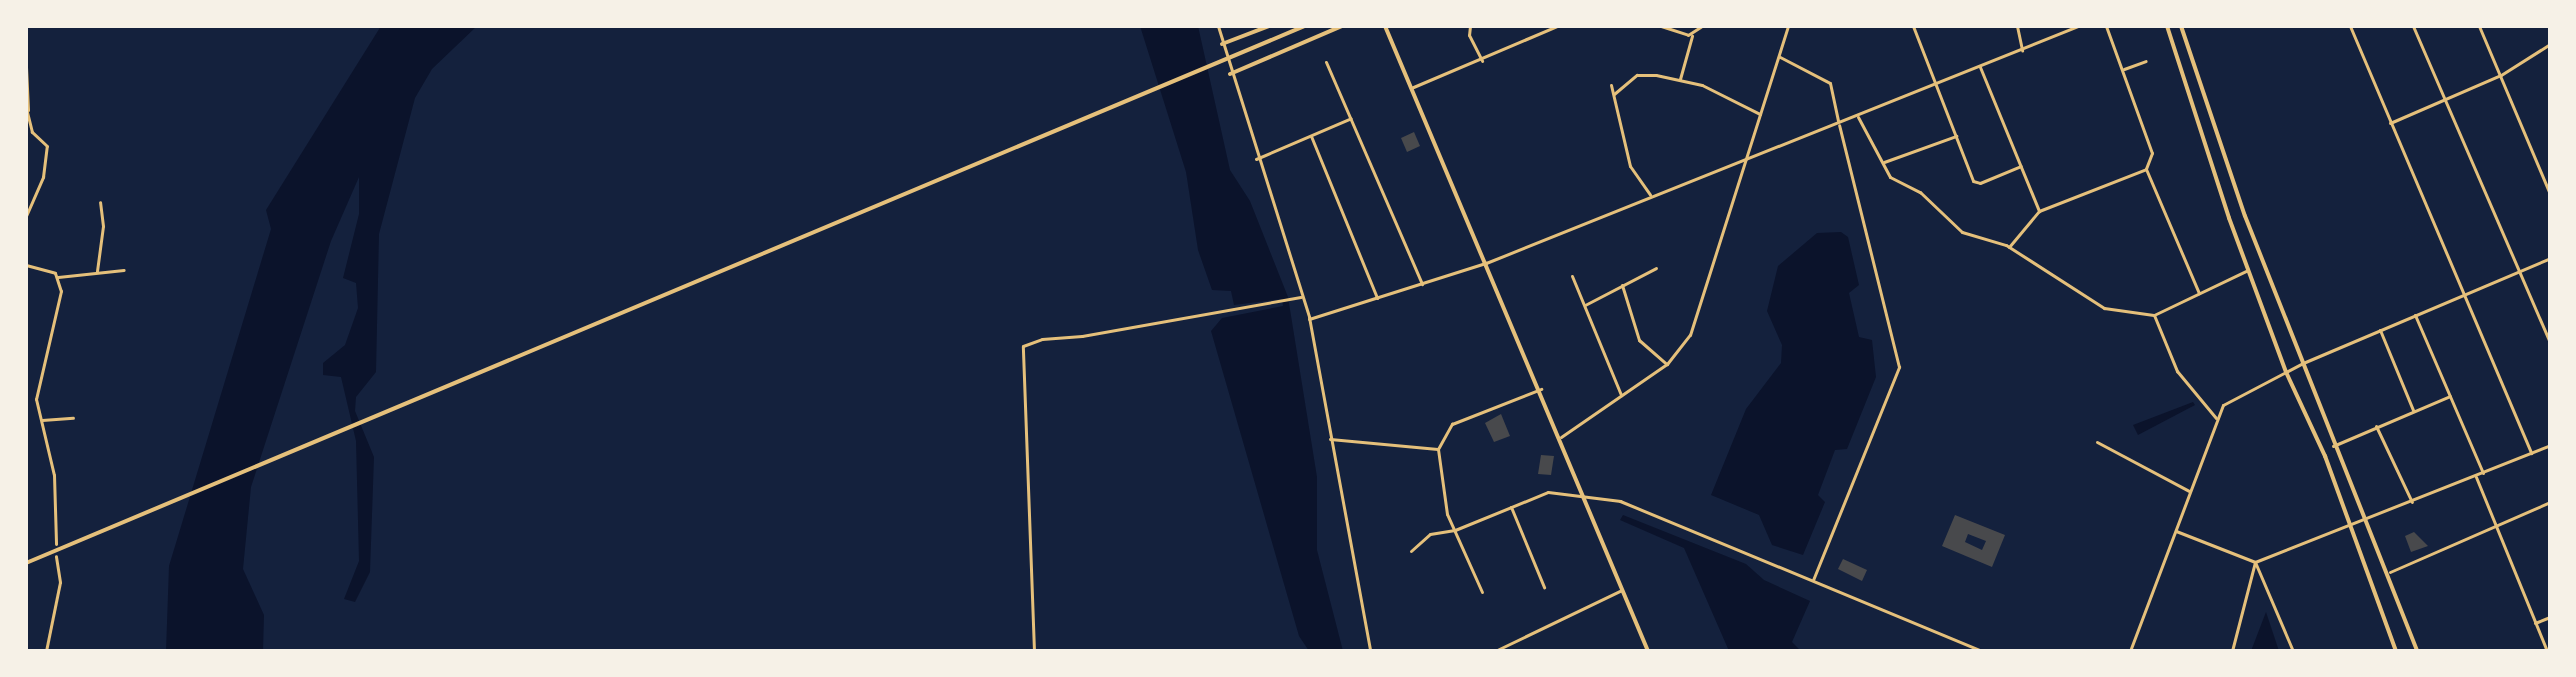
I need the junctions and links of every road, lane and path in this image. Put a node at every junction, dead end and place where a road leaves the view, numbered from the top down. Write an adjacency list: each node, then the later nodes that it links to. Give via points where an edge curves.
1 (1218, 26): 21 (street)
2 (1269, 26): 21 (main road)
3 (1305, 26): 117 (main road)
4 (1342, 26): 31 (main road)
5 (1385, 26): 36 (main road)
6 (1470, 26): 25 (street)
7 (1557, 26): 25 (street)
8 (1661, 26): 20 (street)
9 (1702, 26): 20 (street)
10 (1788, 26): 24 (street)
11 (1913, 26): 34 (street)
12 (2017, 26): 23 (street)
13 (2078, 26): 23 (street)
14 (2106, 26): 30 (street)
15 (2167, 26): 66 (main road)
16 (2181, 26): 83 (main road, via 2245,216)
17 (2350, 26): 43 (street)
18 (2413, 26): 38 (street)
19 (2479, 26): 32 (street)
20 (1693, 35): 33 (street)
21 (1222, 44): 31 (street)
22 (2550, 44): 32 (street)
23 (2022, 50): 29 (street)
24 (1780, 57): 40 (street); 44 (street, via 1830,83)
25 (1482, 61): 36 (street)
26 (2146, 61): 30 (street)
27 (1326, 62): 42 (street)
28 (26, 67): 39 (street)
29 (1980, 67): 34 (street); 50 (street)
30 (2124, 69): 51 (street, via 2152,153)
31 (1230, 74): 48 (street)
32 (2501, 75): 38 (street); 52 (street)
33 (1680, 79): 37 (street, via 1640,74); 40 (street)
34 (1935, 84): 41 (street); 46 (street)
35 (1611, 85): 37 (street)
36 (1411, 88): 62 (main road)
37 (1614, 94): 53 (street, via 1630,166)
38 (2447, 98): 43 (street); 68 (street)
39 (26, 113): 55 (street, via 32,132 47,146 46,166)
40 (1760, 114): 47 (street)
41 (1858, 117): 44 (street); 49 (street)
42 (1351, 118): 45 (street); 71 (street)
43 (2390, 123): 74 (street)
44 (1839, 125): 47 (street); 119 (street, via 1899,367)
45 (1311, 136): 48 (street); 76 (street)
46 (1956, 136): 49 (street); 50 (street, via 1976,183)
47 (1747, 158): 53 (street); 84 (street, via 1699,314 1681,350)
48 (1256, 159): 75 (street)
49 (1882, 162): 60 (street, via 1890,177 1920,192 1962,232)
50 (2021, 166): 56 (street)
51 (2146, 169): 56 (street); 73 (street)
52 (2550, 194)
53 (1650, 195): 62 (street)
54 (100, 202): 67 (street, via 103,226)
55 (27, 210): 57 (street)
56 (2039, 211): 60 (street)
57 (26, 216)
58 (26, 236): 59 (street)
59 (26, 247)
60 (2009, 247): 78 (street, via 2104,308)
61 (2550, 258): 68 (street)
62 (1486, 263): 71 (street); 86 (main road)
63 (26, 265): 70 (street)
64 (1656, 268): 72 (street)
65 (124, 270): 67 (street)
66 (2248, 270): 73 (street); 85 (main road)
67 (97, 271): 70 (street)
68 (2519, 271): 74 (street); 82 (street)
69 (1572, 276): 77 (street)
70 (56, 278): 92 (street, via 60,311 36,387)
71 (1422, 284): 76 (street)
72 (1622, 285): 77 (street); 84 (street, via 1639,340)
73 (2199, 293): 78 (street)
74 (2465, 294): 79 (street); 100 (street)
75 (1301, 297): 80 (street); 126 (street, via 1023,346)
76 (1377, 298): 80 (street)
77 (1585, 305): 87 (street)
78 (2154, 315): 91 (street, via 2177,371)
79 (2415, 315): 81 (street); 88 (street)
80 (1309, 319): 95 (street)
81 (2380, 330): 83 (street); 89 (street)
82 (2550, 342)
83 (2303, 363): 85 (street); 98 (main road)
84 (1667, 364): 87 (street)
85 (2286, 372): 91 (street, via 2238,395); 109 (main road)
86 (1541, 389): 94 (main road); 99 (street, via 1452,424)
87 (1621, 395): 94 (street)
88 (2450, 396): 89 (street); 101 (street)
89 (2413, 410): 93 (street)
90 (73, 418): 92 (street)
91 (2216, 418): 103 (street)
92 (42, 420): 113 (street, via 54,475)
93 (2376, 426): 98 (street); 105 (street)
94 (1561, 437): 104 (main road)
95 (1330, 439): 99 (street); 127 (street)
96 (2097, 442): 103 (street)
97 (2550, 445): 100 (street)
98 (2333, 446): 108 (main road)
99 (1438, 449): 111 (street, via 1447,514)
100 (2531, 453): 101 (street)
101 (2483, 473): 102 (street)
102 (2475, 476): 105 (street); 110 (street)
103 (2189, 491): 112 (street)
104 (1582, 494): 107 (street, via 1548,492); 119 (street, via 1620,501); 121 (main road)
105 (2412, 502): 108 (street)
106 (2550, 502): 110 (street)
107 (1511, 507): 111 (street); 120 (street)
108 (2366, 520): 109 (street); 118 (main road)
109 (2350, 525): 116 (street); 134 (main road)
110 (2495, 526): 118 (street); 124 (street)
111 (1455, 530): 114 (street, via 1430,534); 122 (street)
112 (2176, 531): 116 (street); 131 (street)
113 (56, 544)
114 (1411, 551)
115 (56, 556): 125 (street, via 60,582)
116 (2255, 562): 132 (street); 133 (street)
117 (26, 563)
118 (2390, 572): 135 (main road)
119 (1813, 580): 130 (street)
120 (1544, 587)
121 (1622, 590): 128 (street); 129 (main road)
122 (1482, 592)
123 (2550, 617): 124 (street)
124 (2535, 623): 136 (street)
125 (46, 651)
126 (1034, 651)
127 (1370, 651)
128 (1495, 651)
129 (1648, 651)
130 (1982, 651)
131 (2130, 651)
132 (2232, 651)
133 (2293, 651)
134 (2396, 651)
135 (2417, 651)
136 (2547, 651)

